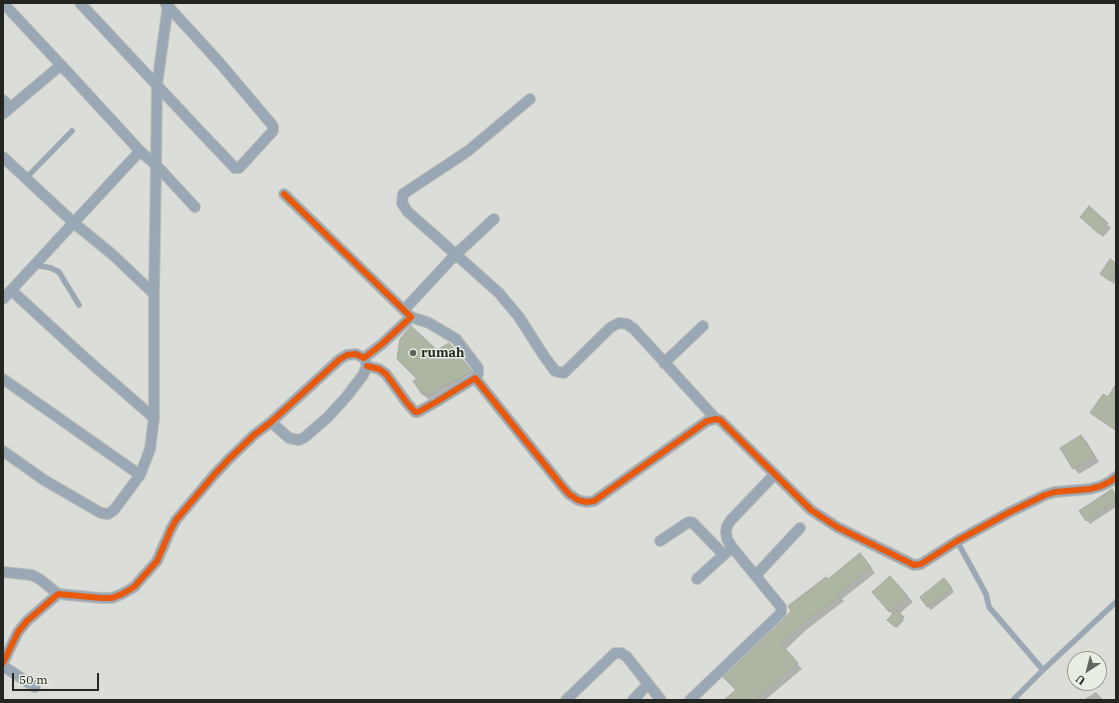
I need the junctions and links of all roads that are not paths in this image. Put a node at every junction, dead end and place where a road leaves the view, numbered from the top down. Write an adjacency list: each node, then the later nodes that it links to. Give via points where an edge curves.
1 (3, 3): 4 (street)
2 (80, 3): 5 (street)
3 (166, 4): 5 (street); 5 (street, via 219,62 274,129 240,168 235,168)
4 (61, 65): 7 (street); 9 (street)
5 (157, 85): 11 (street)
6 (530, 99): 17 (street, via 468,151 403,194 402,203 407,211)
7 (5, 107)
8 (72, 131): 12 (lane)
9 (140, 151): 11 (street); 16 (street)
10 (3, 157): 12 (street)
11 (156, 166): 14 (street); 20 (street)
12 (26, 178): 16 (street)
13 (284, 194): 23 (street)
14 (195, 207)
15 (494, 219): 17 (street)
16 (74, 223): 18 (street); 20 (street)
17 (455, 255): 23 (street); 26 (street, via 499,293 519,317 555,371 564,373 611,327 623,323 631,326)
18 (34, 265): 19 (street); 22 (lane, via 59,272)
19 (11, 290): 21 (street); 29 (street)
20 (154, 294): 29 (street)
21 (3, 299)
22 (79, 305)
23 (408, 314): 25 (street); 27 (street, via 456,339 478,368)
24 (703, 326): 26 (street)
25 (365, 362): 27 (street, via 386,374 415,412); 31 (street, via 356,354 347,355); 31 (street, via 363,375 338,407 304,437 299,440 289,438)
26 (664, 363): 30 (street)
27 (475, 378): 30 (street, via 569,494 586,502 594,501 707,421)
28 (3, 379): 34 (street)
29 (154, 418): 34 (street, via 150,449)
30 (716, 419): 33 (street, via 723,422)
31 (271, 422): 44 (street, via 229,459 190,504 171,528 157,561 134,587 112,598)
32 (3, 451): 34 (street, via 44,480 101,513 108,514 114,510)
33 (775, 474): 38 (street, via 811,510 826,521 907,563 921,564); 39 (street, via 727,526 727,539)
34 (140, 475)
35 (1116, 476): 38 (street, via 1101,486 1055,492 1045,496 1010,512)
36 (800, 528): 42 (street)
37 (660, 541): 40 (street, via 690,522)
38 (957, 542): 48 (lane, via 986,594 989,606)
39 (732, 547): 40 (street); 42 (street)
40 (724, 555): 43 (street)
41 (3, 572): 44 (street, via 32,575)
42 (756, 575): 54 (street, via 781,608 781,613)
43 (697, 579)
44 (58, 594): 46 (street, via 18,632)
45 (1116, 602): 48 (lane)
46 (3, 663)
47 (3, 666): 50 (street)
48 (1043, 670): 55 (lane)
49 (648, 684): 51 (street, via 628,658 621,653 615,653); 52 (street); 53 (street)
50 (35, 688)
51 (572, 698)
52 (633, 700)
53 (661, 700)
54 (690, 700)
55 (1013, 700)

